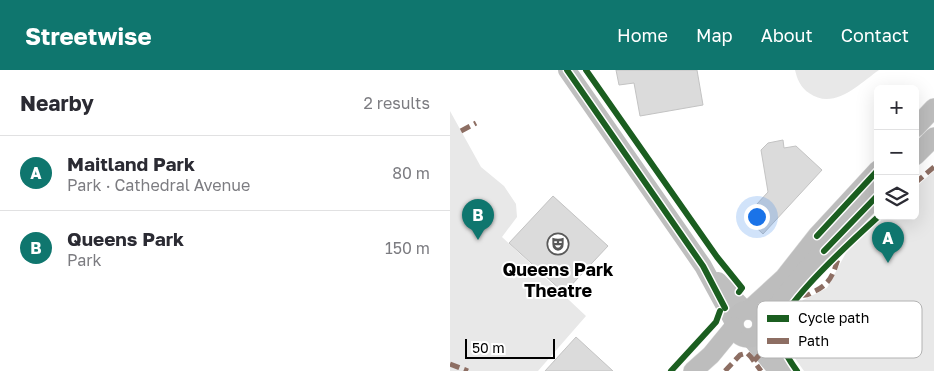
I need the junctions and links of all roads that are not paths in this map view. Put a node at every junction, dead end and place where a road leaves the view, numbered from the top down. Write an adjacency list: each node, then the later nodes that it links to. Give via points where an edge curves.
1 (567, 70): 12 (main road, via 703,266)
2 (934, 108): 3 (main road)
3 (919, 124)
4 (934, 137): 5 (main road)
5 (919, 152)
6 (874, 174): 8 (main road, via 817,236)
7 (874, 199): 9 (main road)
8 (766, 301)
9 (781, 301)
10 (757, 313): 12 (main road)
11 (757, 320): 12 (main road)
12 (748, 325): 13 (main road); 14 (main road); 17 (main road); 18 (main road)
13 (757, 332)
14 (757, 339)
15 (770, 358): 19 (main road)
16 (778, 358): 20 (main road)
17 (693, 371)
18 (709, 371)
19 (778, 371)
20 (784, 371)

